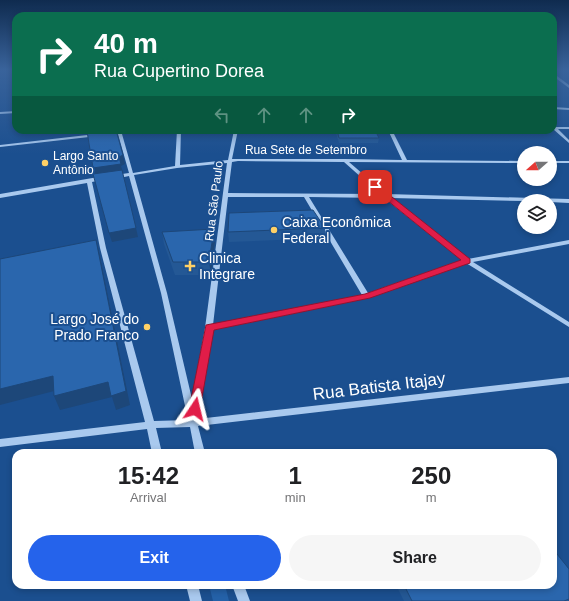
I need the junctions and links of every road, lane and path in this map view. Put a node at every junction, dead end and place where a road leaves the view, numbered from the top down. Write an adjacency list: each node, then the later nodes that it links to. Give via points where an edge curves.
1 (557, 108): 2 (street)
2 (569, 109)
3 (12, 112): 4 (street)
4 (0, 113)
5 (557, 128): 6 (street)
6 (569, 128)
7 (557, 132): 13 (street)
8 (120, 134): 22 (street)
9 (179, 134): 21 (street)
10 (235, 134): 15 (street, Rua São Paulo)
11 (392, 134): 17 (street)
12 (99, 135): 14 (street)
13 (569, 142)
14 (0, 146)
15 (230, 160): 16 (street, Rua Sete de Setembro); 21 (street, Rua Sete de Setembro); 24 (street, Rua São Paulo)
16 (344, 160): 17 (street, Rua Sete de Setembro); 27 (street)
17 (405, 160): 18 (street, Rua Sete de Setembro)
18 (517, 162)
19 (557, 162): 20 (street)
20 (569, 162)
21 (177, 167): 22 (street, Rua Sete de Setembro)
22 (132, 174): 23 (street, Rua Sete de Setembro); 35 (street, via 164,293)
23 (89, 181): 26 (street); 36 (street, via 103,248)
24 (225, 195): 25 (street); 33 (street, Rua São Paulo)
25 (305, 195): 27 (street); 31 (street)
26 (0, 196)
27 (385, 196): 28 (street); 30 (street)
28 (569, 201)
29 (569, 242): 30 (street)
30 (467, 261): 31 (street); 32 (street)
31 (366, 296): 33 (street)
32 (569, 325)
33 (209, 328): 35 (street, Rua São Paulo)
34 (569, 380): 35 (street, Rua Batista Itajay)
35 (192, 423): 36 (street, Rua Batista Itajay); 39 (street)
36 (150, 425): 37 (street, Rua Batista Itajay); 38 (street)
37 (0, 443)
38 (156, 449)
39 (199, 449)
40 (193, 589): 42 (street)
41 (240, 589): 43 (street)
42 (196, 601)
43 (244, 601)

